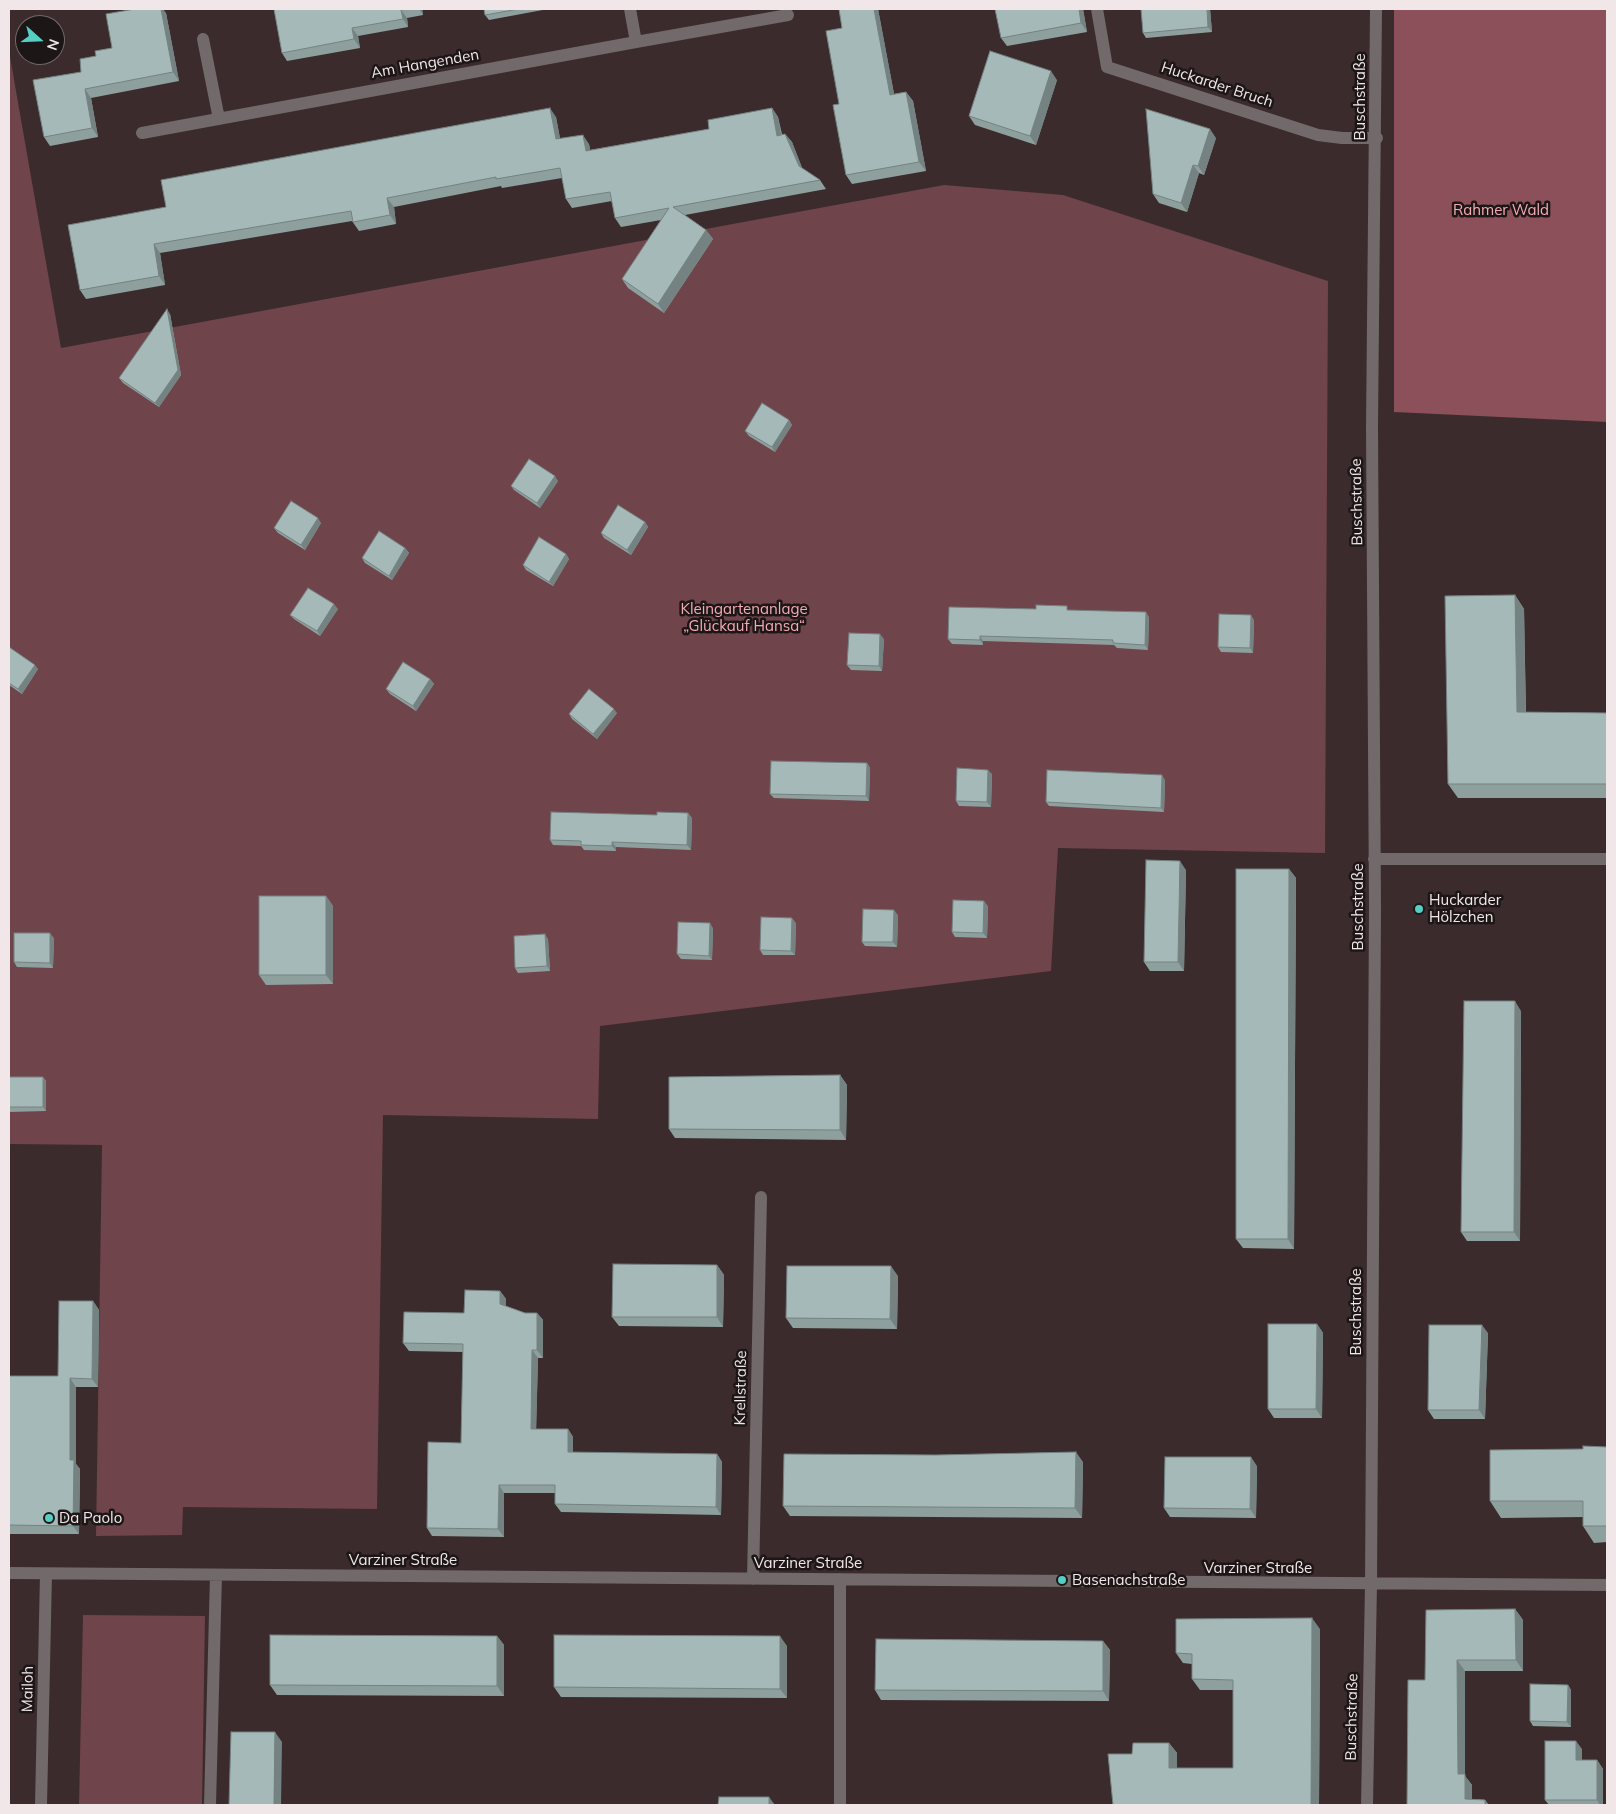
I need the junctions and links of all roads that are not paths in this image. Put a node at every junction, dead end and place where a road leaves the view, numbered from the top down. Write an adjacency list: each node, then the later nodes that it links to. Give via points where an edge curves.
1 (630, 9): 6 (street)
2 (1097, 9): 9 (street, Huckarder Bruch, via 1107,67 1318,135)
3 (1376, 9): 9 (street, Buschstraße)
4 (788, 15): 6 (street, Am Hangenden)
5 (203, 39): 7 (street)
6 (636, 42): 7 (street, Am Hangenden)
7 (219, 119): 8 (street, Am Hangenden)
8 (142, 133)
9 (1376, 138): 10 (street, Buschstraße, via 1372,428)
10 (1374, 859): 11 (street); 18 (street, Buschstraße)
11 (1607, 859)
12 (761, 1197): 16 (street, Krellstraße)
13 (9, 1574): 14 (street, Varziner Straße)
14 (46, 1574): 15 (street, Varziner Straße); 20 (street, Mailoh)
15 (216, 1575): 16 (street, Varziner Straße); 21 (street)
16 (753, 1579): 17 (street, Varziner Straße)
17 (840, 1579): 18 (street, Varziner Straße); 22 (street)
18 (1371, 1584): 19 (street, Varziner Straße); 23 (street, Buschstraße)
19 (1607, 1585)
20 (41, 1805)
21 (210, 1805)
22 (840, 1805)
23 (1367, 1805)

